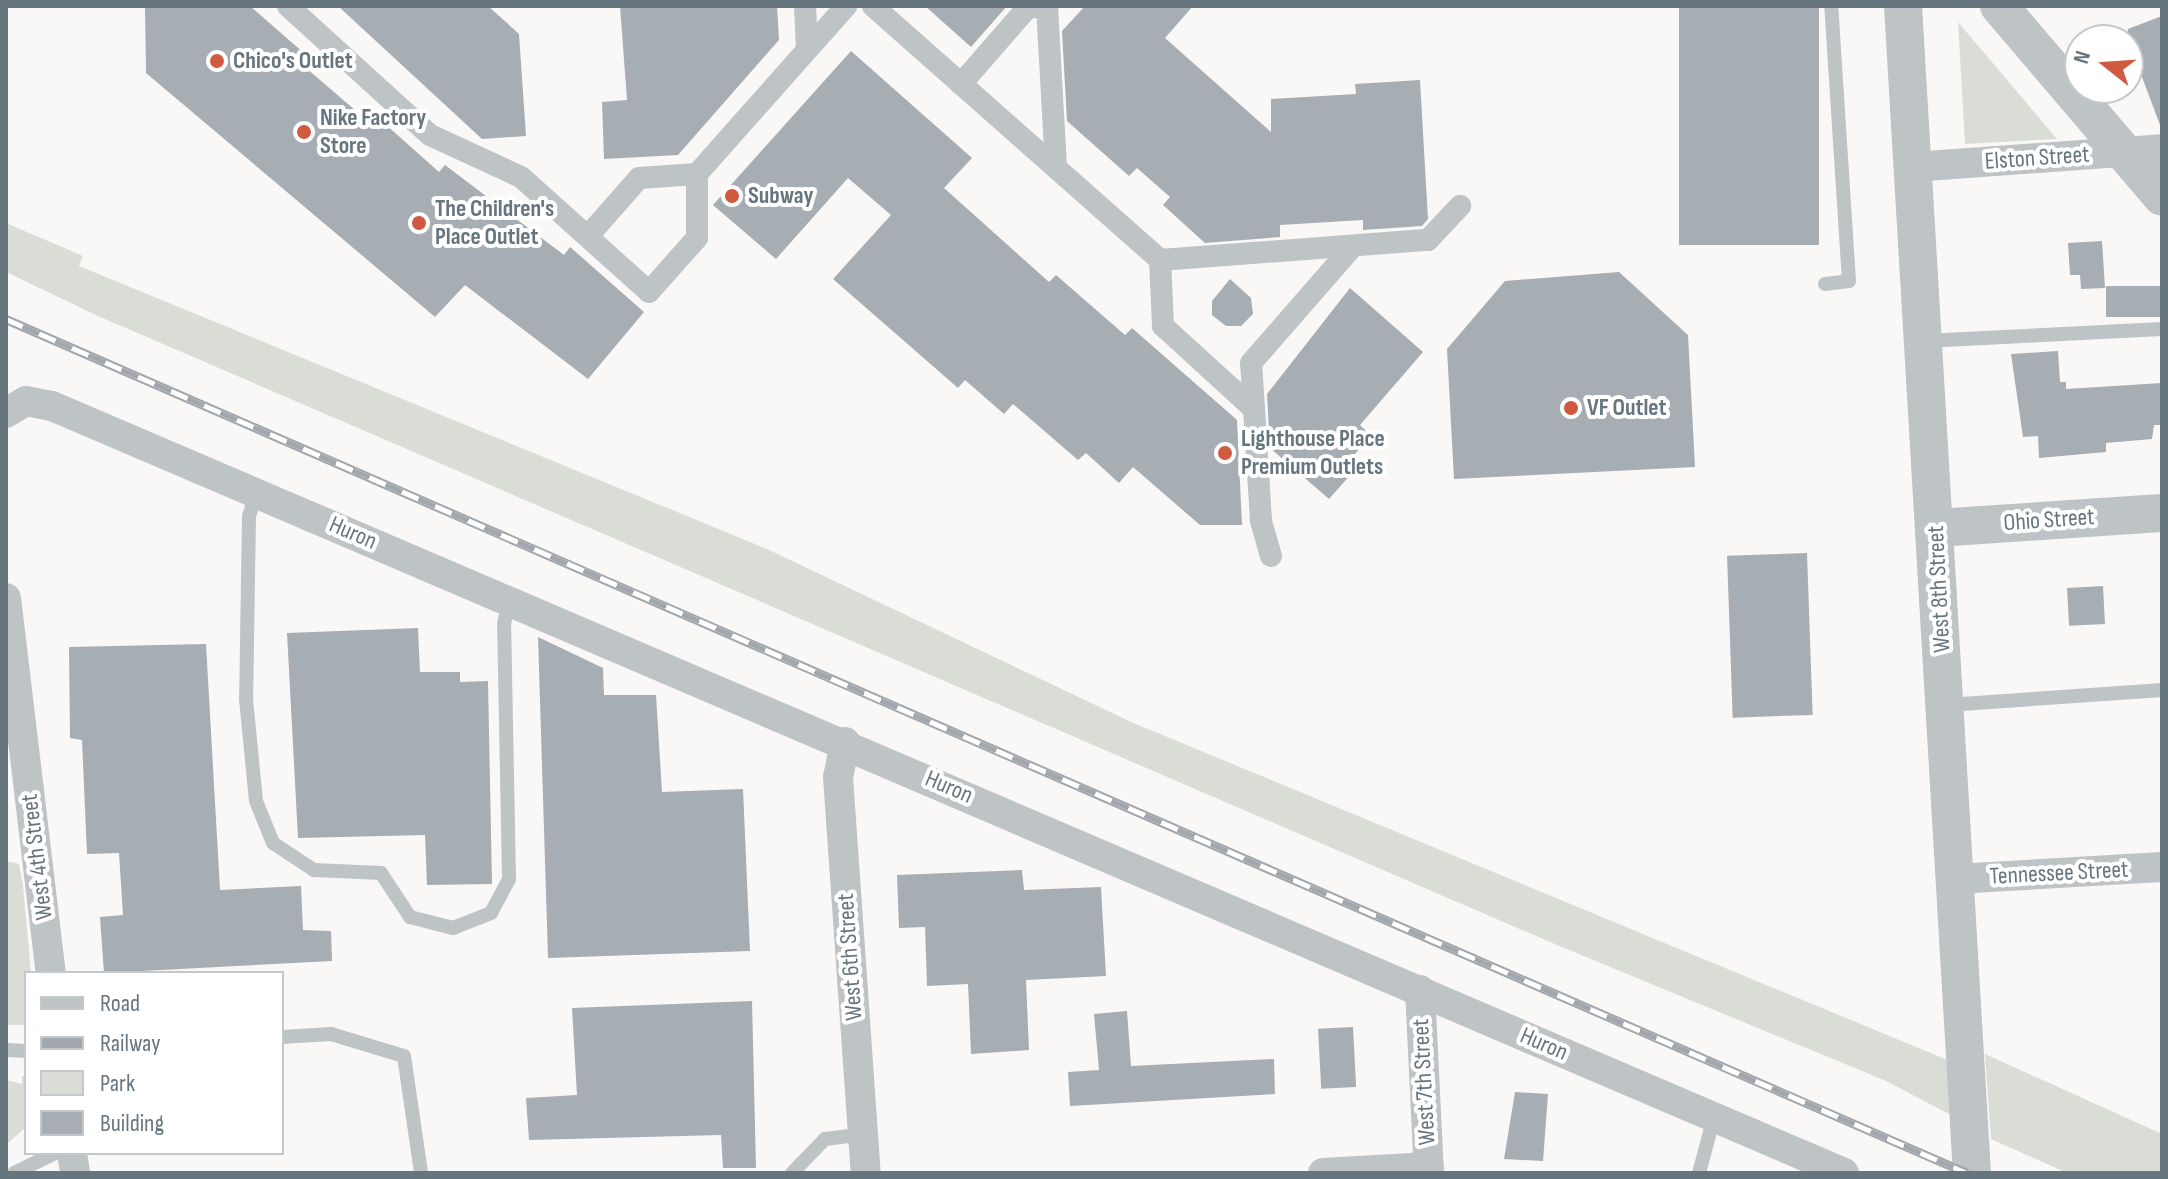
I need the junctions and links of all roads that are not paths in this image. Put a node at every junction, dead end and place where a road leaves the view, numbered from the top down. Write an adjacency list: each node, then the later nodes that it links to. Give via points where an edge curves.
1 (288, 6): 18 (street, via 430,135 521,177)
2 (805, 6): 9 (street)
3 (846, 6): 9 (street)
4 (873, 6): 10 (street)
5 (1046, 6): 10 (street, via 1027,8); 14 (street)
6 (1831, 6): 21 (lane, via 1849,281)
7 (1903, 6): 13 (street, West 8th Street)
8 (1999, 6): 12 (street)
9 (807, 50): 15 (street)
10 (961, 84): 14 (street)
11 (2162, 149): 12 (street, Elston Street)
12 (2125, 151): 13 (street, Elston Street); 16 (street)
13 (1913, 167): 23 (street, West 8th Street)
14 (1056, 168): 20 (street)
15 (697, 174): 18 (street, via 639,178); 18 (street, via 697,238 649,292)
16 (2162, 197)
17 (1460, 206): 19 (street, via 1428,240)
18 (588, 236)
19 (1353, 246): 20 (street); 24 (street, via 1251,363)
20 (1160, 260): 24 (street, via 1163,326)
21 (1825, 284)
22 (2162, 329): 23 (lane)
23 (1924, 341): 28 (street, West 8th Street)
24 (1254, 409): 29 (street, via 1261,520)
25 (6, 413): 26 (street, Huron, via 26,401 52,406)
26 (257, 492): 31 (street, Huron); 31 (lane, via 249,516 246,699 256,801 273,843 314,870 381,873 410,917 453,928 491,913 509,879 504,624)
27 (2162, 513): 28 (street, Ohio Street)
28 (1936, 528): 33 (street, West 8th Street)
29 (1271, 556)
30 (6, 598): 37 (street, West 4th Street)
31 (510, 600): 34 (street, Huron)
32 (2162, 690): 33 (lane)
33 (1946, 705): 36 (street, West 8th Street)
34 (845, 742): 38 (street, Huron); 41 (street, West 6th Street, via 838,777)
35 (2162, 867): 36 (street, Tennessee Street)
36 (1955, 879): 51 (street, West 8th Street)
37 (51, 971)
38 (1420, 990): 40 (street, Huron); 43 (street, West 7th Street)
39 (284, 1037): 45 (lane, via 331,1034 404,1056)
40 (1714, 1117): 49 (lane); 50 (street, Huron)
41 (863, 1134): 46 (lane, via 825,1139); 47 (street, West 6th Street)
42 (51, 1155): 44 (lane)
43 (1429, 1170): 48 (street)
44 (14, 1173)
45 (421, 1173)
46 (792, 1173)
47 (866, 1173)
48 (1323, 1173)
49 (1699, 1173)
50 (1844, 1173)
51 (1972, 1173)

